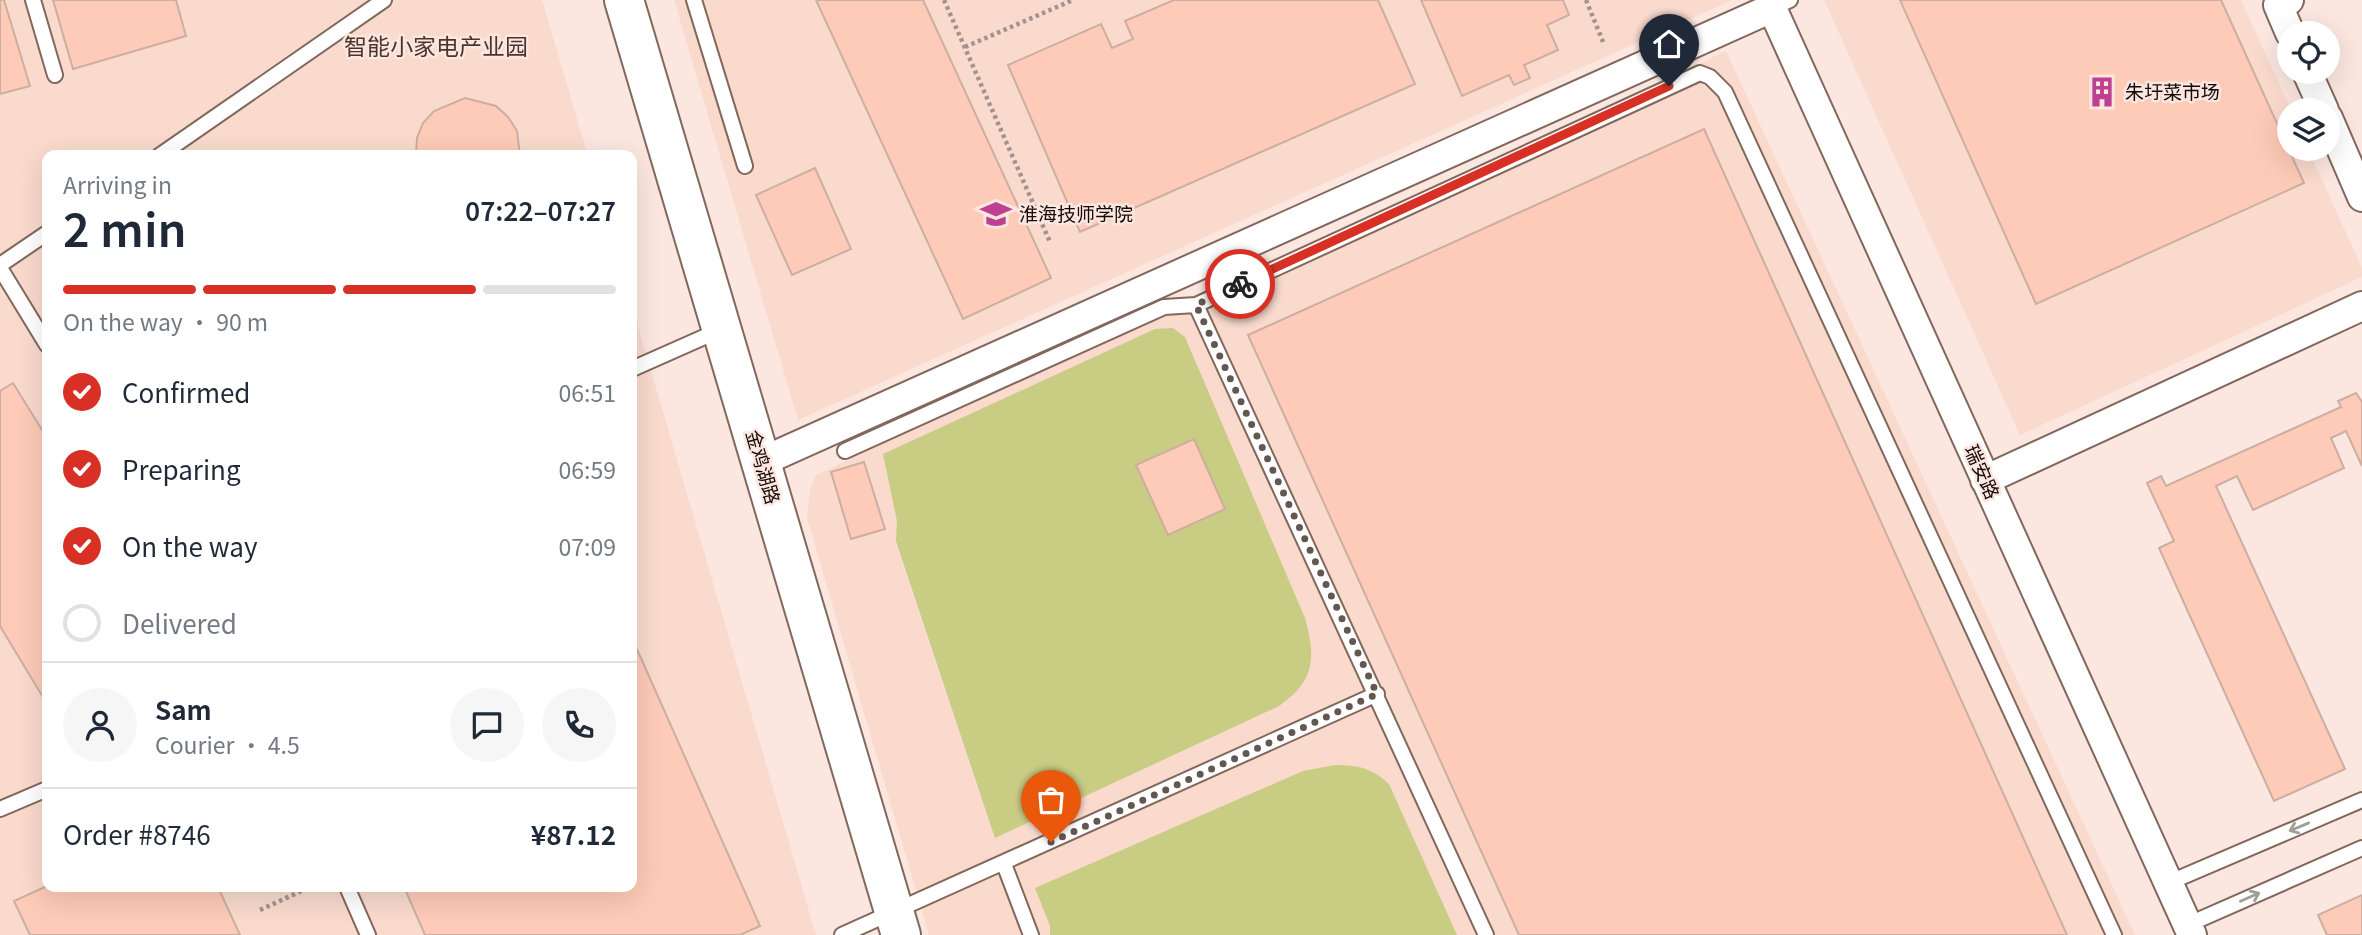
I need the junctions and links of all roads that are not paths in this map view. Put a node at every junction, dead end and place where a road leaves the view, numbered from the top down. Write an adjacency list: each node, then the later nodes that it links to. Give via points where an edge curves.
1 (33, 0): 8 (lane)
2 (384, 0): 10 (lane)
3 (624, 0): 17 (street, 金鸡湖路)
4 (694, 0): 11 (lane)
5 (2281, 2): 7 (street)
6 (1777, 3): 21 (street); 22 (street, 瑞安路)
7 (2287, 21)
8 (55, 75)
9 (2340, 146): 12 (street)
10 (168, 150)
11 (745, 166)
12 (2362, 197)
13 (42, 237): 14 (lane)
14 (0, 267): 18 (lane)
15 (1196, 305): 20 (lane, via 1164,307); 23 (lane); 37 (lane, via 1694,74 1710,78 1730,104)
16 (2362, 306): 22 (street)
17 (722, 329): 19 (lane); 21 (street, 金鸡湖路)
18 (42, 337)
19 (637, 367)
20 (845, 451)
21 (761, 463): 31 (street, 金鸡湖路)
22 (1985, 480): 29 (street, 瑞安路)
23 (1377, 694): 28 (lane); 36 (lane)
24 (42, 791): 26 (lane)
25 (2362, 800): 29 (lane, one-way to 29)
26 (0, 809)
27 (2362, 848): 32 (lane, one-way to 27)
28 (1004, 864): 31 (lane); 35 (lane)
29 (2168, 883): 32 (street, 瑞安路)
30 (349, 892): 33 (lane)
31 (897, 924): 34 (lane)
32 (2190, 930)
33 (368, 935)
34 (842, 935)
35 (1031, 935)
36 (1486, 935)
37 (2114, 935)

